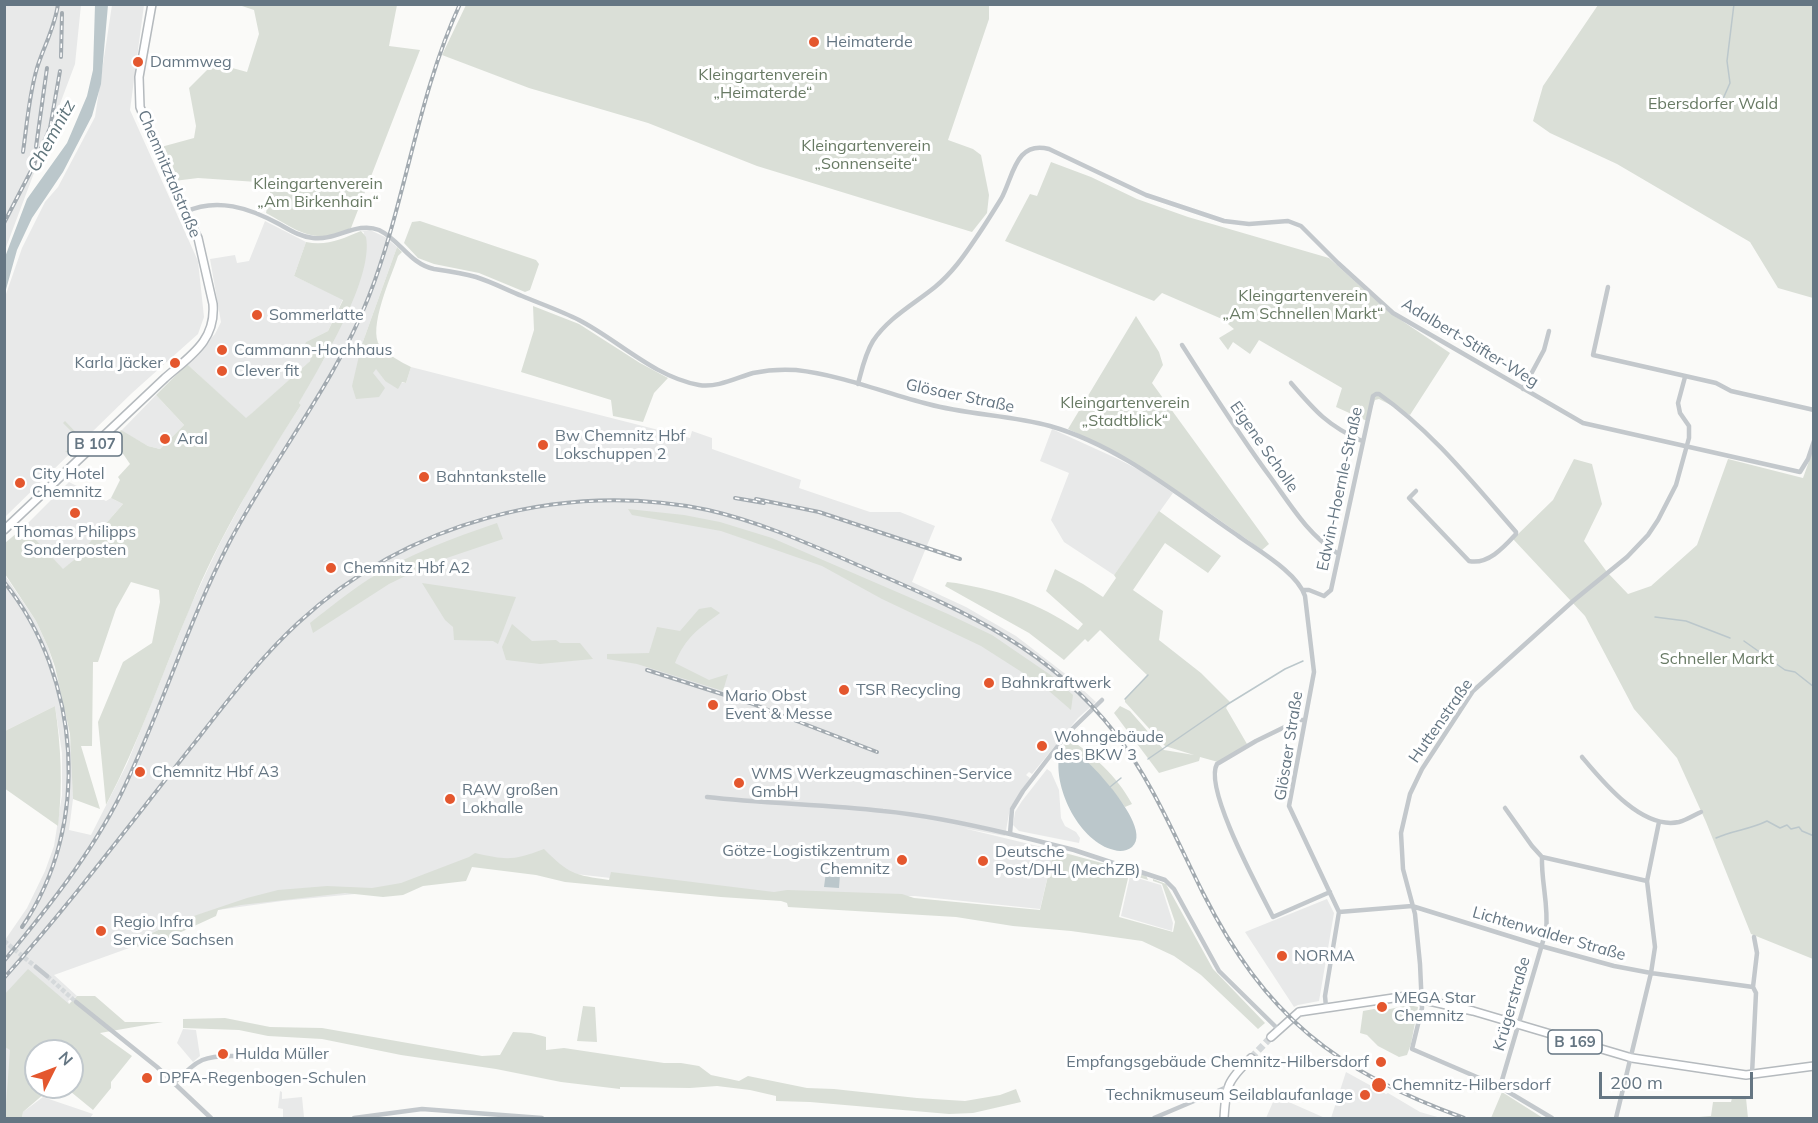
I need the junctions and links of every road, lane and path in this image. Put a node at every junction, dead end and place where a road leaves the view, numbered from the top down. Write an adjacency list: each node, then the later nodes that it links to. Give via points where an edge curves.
1 (152, 4): 2 (main road, Chemnitztalstraße / B 107, via 139,77 140,107)
2 (185, 212): 8 (street, Glösaer Straße, via 209,204 237,207 313,238 334,237 363,227 375,229 423,266 477,277 581,321 643,362 684,381 713,385 780,369); 15 (main road, Chemnitztalstraße / B 107, via 198,238 213,304 214,321 205,341)
3 (1608, 287): 6 (street, via 1593,356)
4 (1549, 331): 9 (street, via 1544,350)
5 (1182, 345): 16 (street, Eigene Scholle, via 1235,429 1305,526)
6 (1684, 377): 10 (street); 13 (street, via 1678,403 1689,426)
7 (1291, 383): 11 (street, via 1322,418)
8 (858, 384): 9 (street, Adalbert-Stifter-Weg, via 867,353 878,334 958,264 1001,199 1018,160 1039,147 1146,195 1224,221 1288,221 1301,226 1393,313); 17 (street, Glösaer Straße, via 930,405 1035,423 1074,435 1126,460 1174,490 1277,564)
9 (1523, 389): 13 (street, Adalbert-Stifter-Weg, via 1583,423)
10 (1814, 410)
11 (1362, 441): 14 (street, Edwin-Hoernle-Straße, via 1373,396 1379,394 1418,425 1516,534 1482,563 1470,561 1408,498); 16 (street, Edwin-Hoernle-Straße)
12 (1814, 441): 13 (street, Adalbert-Stifter-Weg, via 1800,471)
13 (1687, 447): 29 (street, Huttenstraße, via 1676,485 1648,535 1473,691 1422,769 1410,794 1401,832 1403,869)
14 (1416, 491)
15 (4, 530)
16 (1337, 553): 17 (street, Edwin-Hoernle-Straße, via 1328,594)
17 (1304, 590): 19 (street, Glösaer Straße, via 1314,672)
18 (1102, 700): 25 (street, via 1069,732 1023,791 1012,809)
19 (1305, 720): 28 (street, Glösaer Straße, via 1289,806); 28 (street, via 1217,764 1216,781 1228,825 1273,917)
20 (1582, 757): 24 (street, via 1607,788 1629,806)
21 (707, 798): 25 (street, via 881,810)
22 (1505, 808): 26 (street)
23 (1701, 812): 24 (street, via 1680,822)
24 (1659, 822): 27 (street)
25 (1010, 834): 41 (street, via 1085,853 1165,880 1174,889 1219,971)
26 (1542, 857): 27 (street); 32 (street, Krügerstraße, via 1547,913)
27 (1647, 881): 34 (street, via 1655,947)
28 (1330, 892): 30 (street, Glösaer Straße)
29 (1412, 906): 30 (street, Lichtenwalder Straße); 32 (street, Lichtenwalder Straße); 37 (street, Huttenstraße)
30 (1339, 912): 39 (street)
31 (1754, 937): 36 (street)
32 (1541, 946): 34 (street, Lichtenwalder Straße); 40 (street, Krügerstraße)
33 (36, 967): 35 (street)
34 (1651, 974): 36 (street, Lichtenwalder Straße); 45 (street)
35 (47, 976)
36 (1753, 987): 47 (street, via 1756,993)
37 (1421, 998): 39 (main road, B 169, via 1403,996); 40 (main road, B 169); 50 (street, Huttenstraße, via 1412,1049)
38 (76, 1002): 48 (street)
39 (1326, 1007): 41 (main road, B 169, via 1297,1013)
40 (1518, 1025): 45 (main road, B 169); 50 (street, Krügerstraße)
41 (1279, 1030): 42 (main road, B 169)
42 (1271, 1038)
43 (238, 1056): 48 (street, via 202,1059)
44 (1251, 1058): 49 (main road)
45 (1632, 1058): 47 (main road, B 169); 61 (street)
46 (1814, 1066): 47 (main road)
47 (1752, 1074)
48 (174, 1083): 53 (street)
49 (1227, 1087): 58 (street); 59 (main road)
50 (1500, 1087): 60 (street)
51 (452, 1111): 52 (street); 54 (street, via 422,1109); 55 (street)
52 (480, 1113): 56 (street); 57 (street)
53 (211, 1119)
54 (354, 1119)
55 (452, 1119)
56 (473, 1119)
57 (542, 1119)
58 (1154, 1119)
59 (1224, 1119)
60 (1552, 1119)
61 (1616, 1119)

